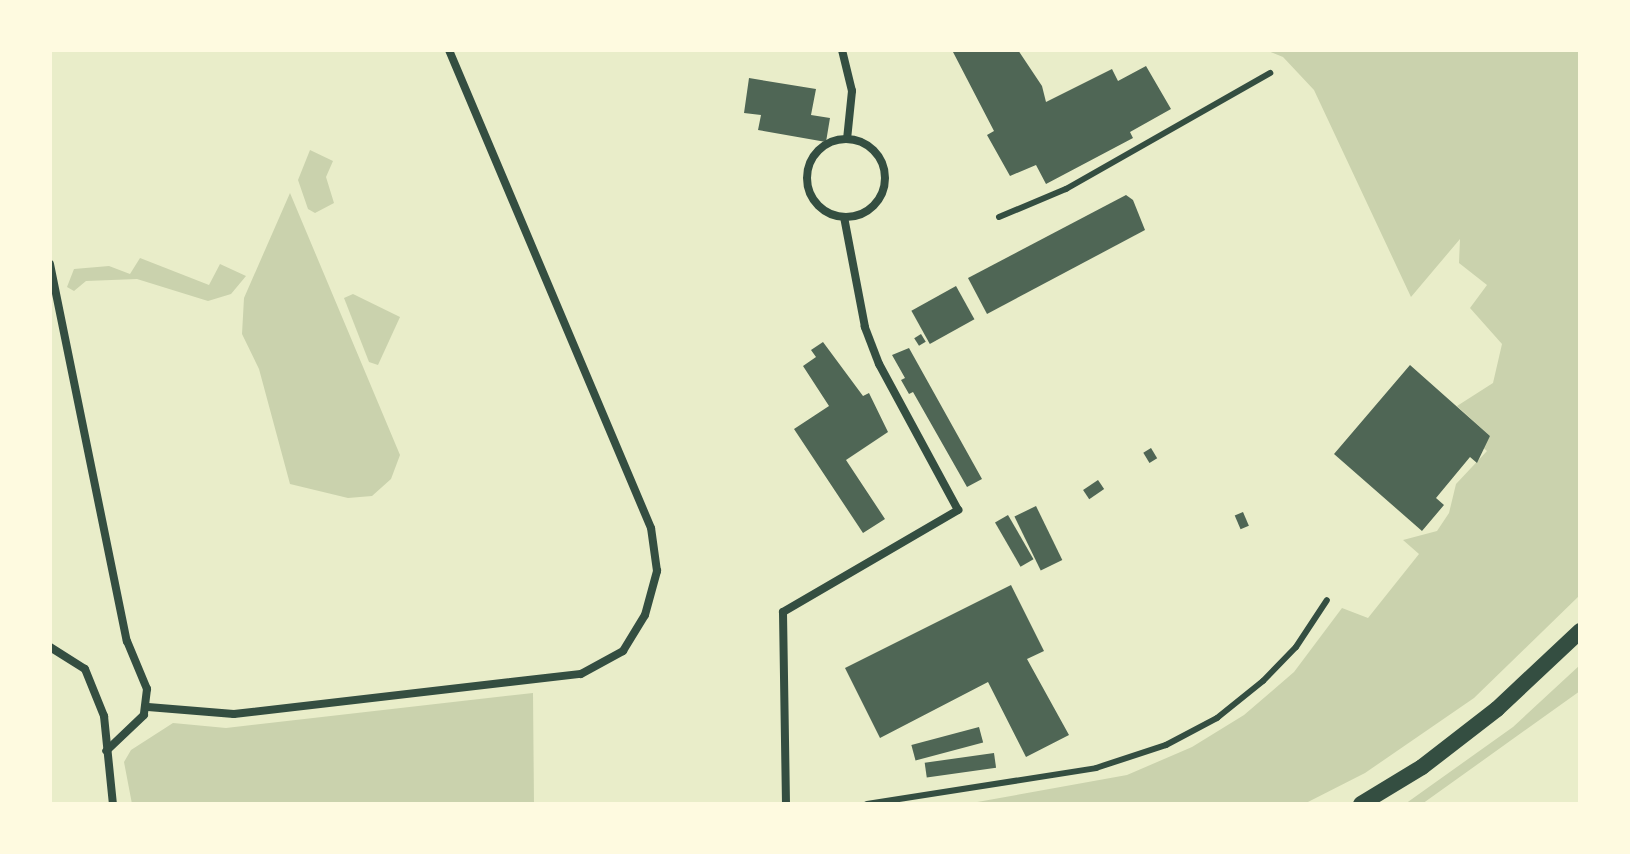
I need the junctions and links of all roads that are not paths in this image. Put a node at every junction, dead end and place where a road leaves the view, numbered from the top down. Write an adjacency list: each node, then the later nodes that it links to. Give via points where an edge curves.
1 (449, 50): 11 (street, via 651,528 657,571 645,615 623,651 581,674 234,714)
2 (842, 50): 4 (street, via 852,91)
3 (1270, 73): 6 (lane, via 1054,196)
4 (847, 139): 5 (street, via 818,152 807,175 821,208); 5 (street, via 875,153 885,176 878,201 869,210)
5 (844, 217): 14 (street, via 865,327 879,364 958,510 783,612)
6 (999, 217)
7 (50, 264): 11 (street, via 127,641 147,689)
8 (1327, 600): 15 (lane, via 1296,647 1263,681 1217,718 1166,745 1096,768)
9 (1580, 631): 16 (main road, via 1497,709 1422,767)
10 (50, 647): 12 (street, via 85,669 104,716)
11 (148, 707): 12 (street)
12 (106, 751): 13 (street)
13 (113, 804)
14 (786, 804)
15 (867, 804)
16 (1361, 804)

